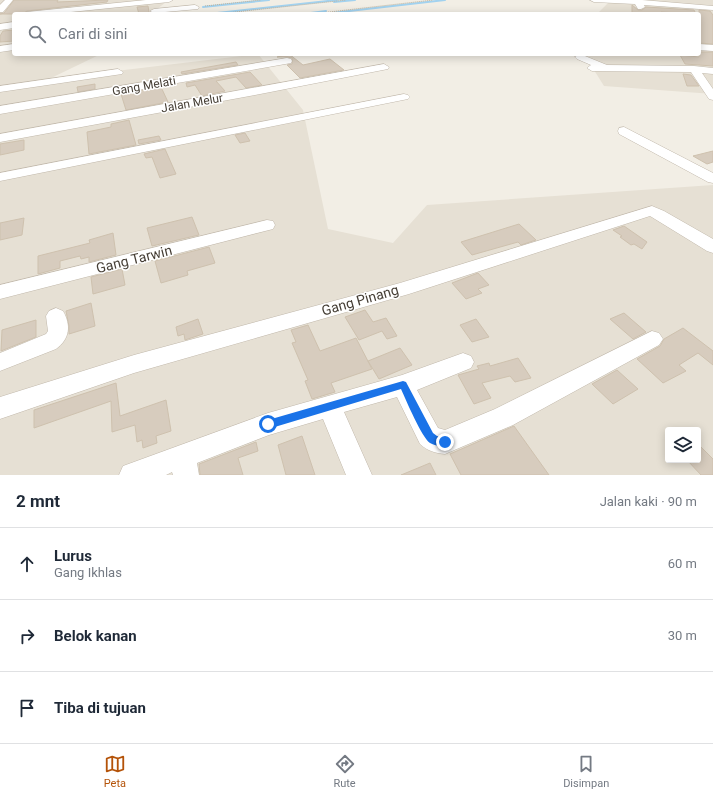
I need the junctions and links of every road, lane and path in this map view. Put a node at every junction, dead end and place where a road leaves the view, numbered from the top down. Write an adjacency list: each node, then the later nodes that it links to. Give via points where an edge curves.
1 (9, 0): 14 (street)
2 (169, 0): 7 (street)
3 (261, 0): 11 (path)
4 (346, 0): 17 (path)
5 (432, 0): 18 (path)
6 (594, 0): 13 (street)
7 (148, 1): 10 (street)
8 (673, 2): 12 (street); 13 (street)
9 (46, 4): 15 (street)
10 (96, 4): 15 (street)
11 (195, 7): 16 (street)
12 (713, 8)
13 (643, 9): 19 (street)
14 (0, 10)
15 (44, 12)
16 (148, 12)
17 (235, 12)
18 (329, 12)
19 (663, 12)
20 (12, 25): 21 (street)
21 (0, 27)
22 (12, 47): 25 (street)
23 (701, 47): 24 (street)
24 (713, 48)
25 (0, 49)
26 (580, 57): 29 (street)
27 (287, 61): 37 (street, Gang Melati)
28 (384, 67): 40 (street, Jalan Melur)
29 (604, 67): 30 (street); 31 (street)
30 (592, 68)
31 (694, 69): 32 (street); 36 (street)
32 (713, 71)
33 (118, 72): 34 (street)
34 (0, 89)
35 (404, 97): 42 (street)
36 (713, 97)
37 (0, 110)
38 (624, 131): 41 (street)
39 (663, 136): 41 (street)
40 (0, 138)
41 (645, 142): 43 (street, via 693,162)
42 (0, 177)
43 (713, 179)
44 (267, 225): 46 (street, Gang Tarwin)
45 (713, 247): 53 (street, Gang Pinang, via 658,214 647,212 402,289 134,364)
46 (0, 292)
47 (56, 316): 49 (street, via 56,339)
48 (652, 338): 51 (street, via 504,417 445,442 435,441 430,436)
49 (0, 362)
50 (463, 362): 51 (street)
51 (403, 385): 52 (street)
52 (330, 407): 54 (street, via 268,424); 56 (street)
53 (0, 408)
54 (185, 465): 55 (street)
55 (132, 475)
56 (359, 475)

